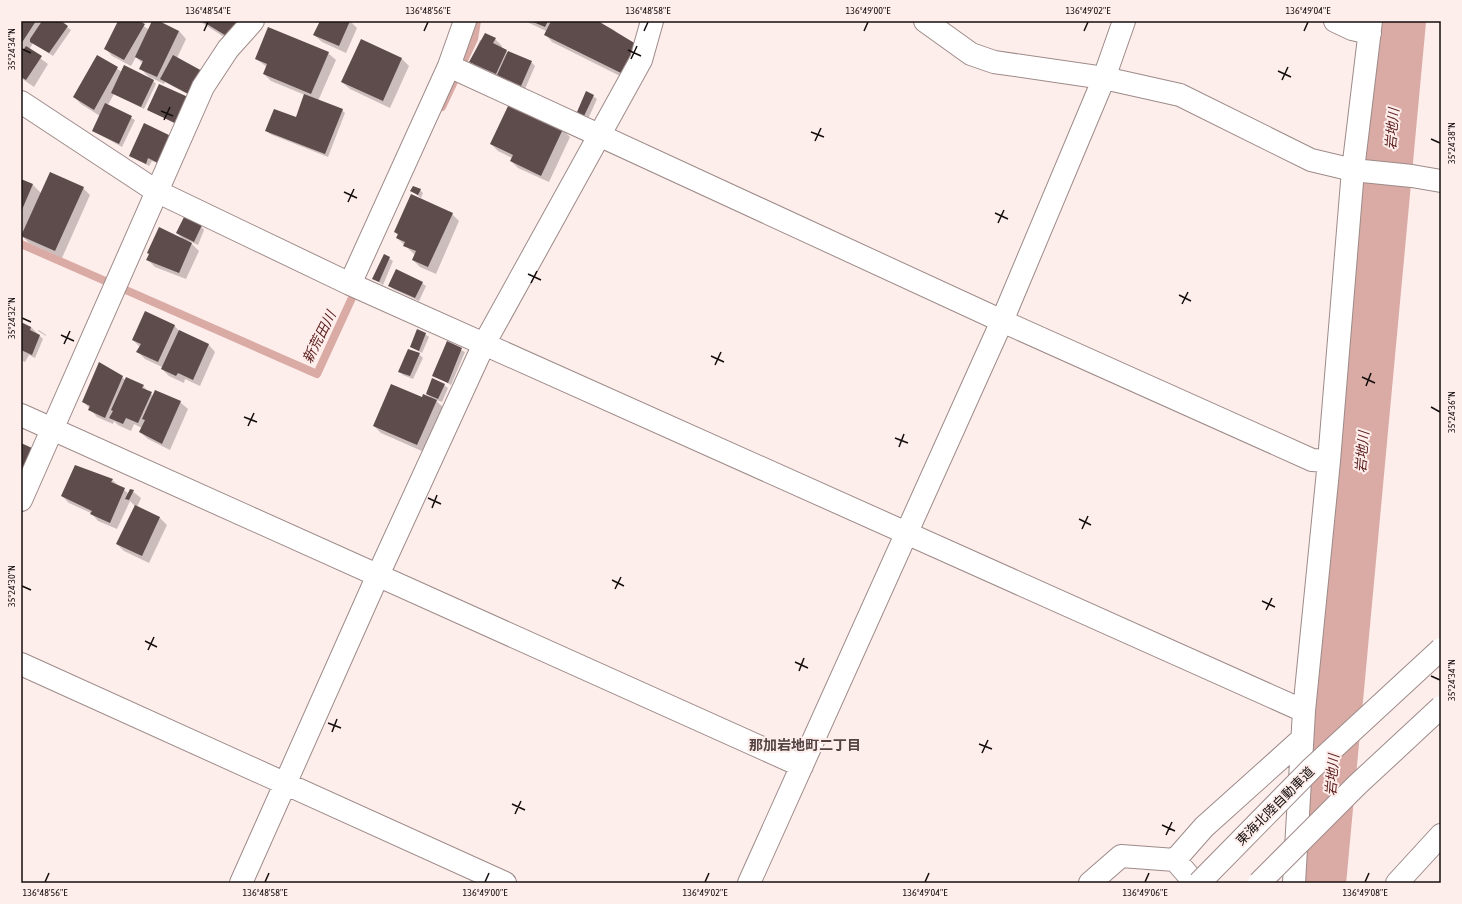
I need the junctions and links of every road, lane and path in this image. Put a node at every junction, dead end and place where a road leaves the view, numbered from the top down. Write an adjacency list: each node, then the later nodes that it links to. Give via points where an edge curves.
1 (253, 21): 14 (main road, via 228,49 204,87)
2 (465, 21): 8 (main road)
3 (652, 21): 11 (main road, via 641,60)
4 (925, 21): 9 (main road, via 971,54 994,62)
5 (1124, 21): 9 (main road)
6 (1335, 21): 7 (main road, via 1352,29)
7 (1371, 27): 12 (main road)
8 (450, 67): 11 (main road); 15 (main road)
9 (1104, 78): 12 (main road, via 1180,95 1311,160); 16 (main road)
10 (21, 102): 14 (main road)
11 (599, 136): 16 (main road); 17 (main road)
12 (1360, 171): 13 (main road); 20 (main road)
13 (1441, 181)
14 (156, 191): 15 (main road); 19 (main road)
15 (350, 285): 17 (main road)
16 (1002, 321): 20 (main road, via 1312,460); 22 (main road)
17 (484, 344): 22 (main road); 23 (main road)
18 (21, 415): 19 (main road)
19 (53, 430): 21 (main road); 23 (main road)
20 (1329, 461): 27 (main road)
21 (21, 500)
22 (906, 533): 27 (main road); 29 (main road)
23 (378, 575): 29 (main road); 30 (main road)
24 (1441, 649): 38 (main road, 東海北陸自動車道, bridge, via 1312,768)
25 (21, 664): 30 (main road)
26 (1441, 707): 39 (main road, bridge, via 1357,785)
27 (1304, 711): 28 (main road)
28 (1302, 739): 32 (main road, via 1204,827); 40 (main road)
29 (802, 766): 35 (main road)
30 (284, 784): 33 (main road); 34 (main road)
31 (1441, 835): 41 (main road)
32 (1175, 860): 36 (main road, via 1122,856); 37 (main road)
33 (241, 883)
34 (505, 883)
35 (749, 883)
36 (1090, 883)
37 (1195, 883)
38 (1199, 883)
39 (1259, 883)
40 (1294, 883)
41 (1397, 883)

